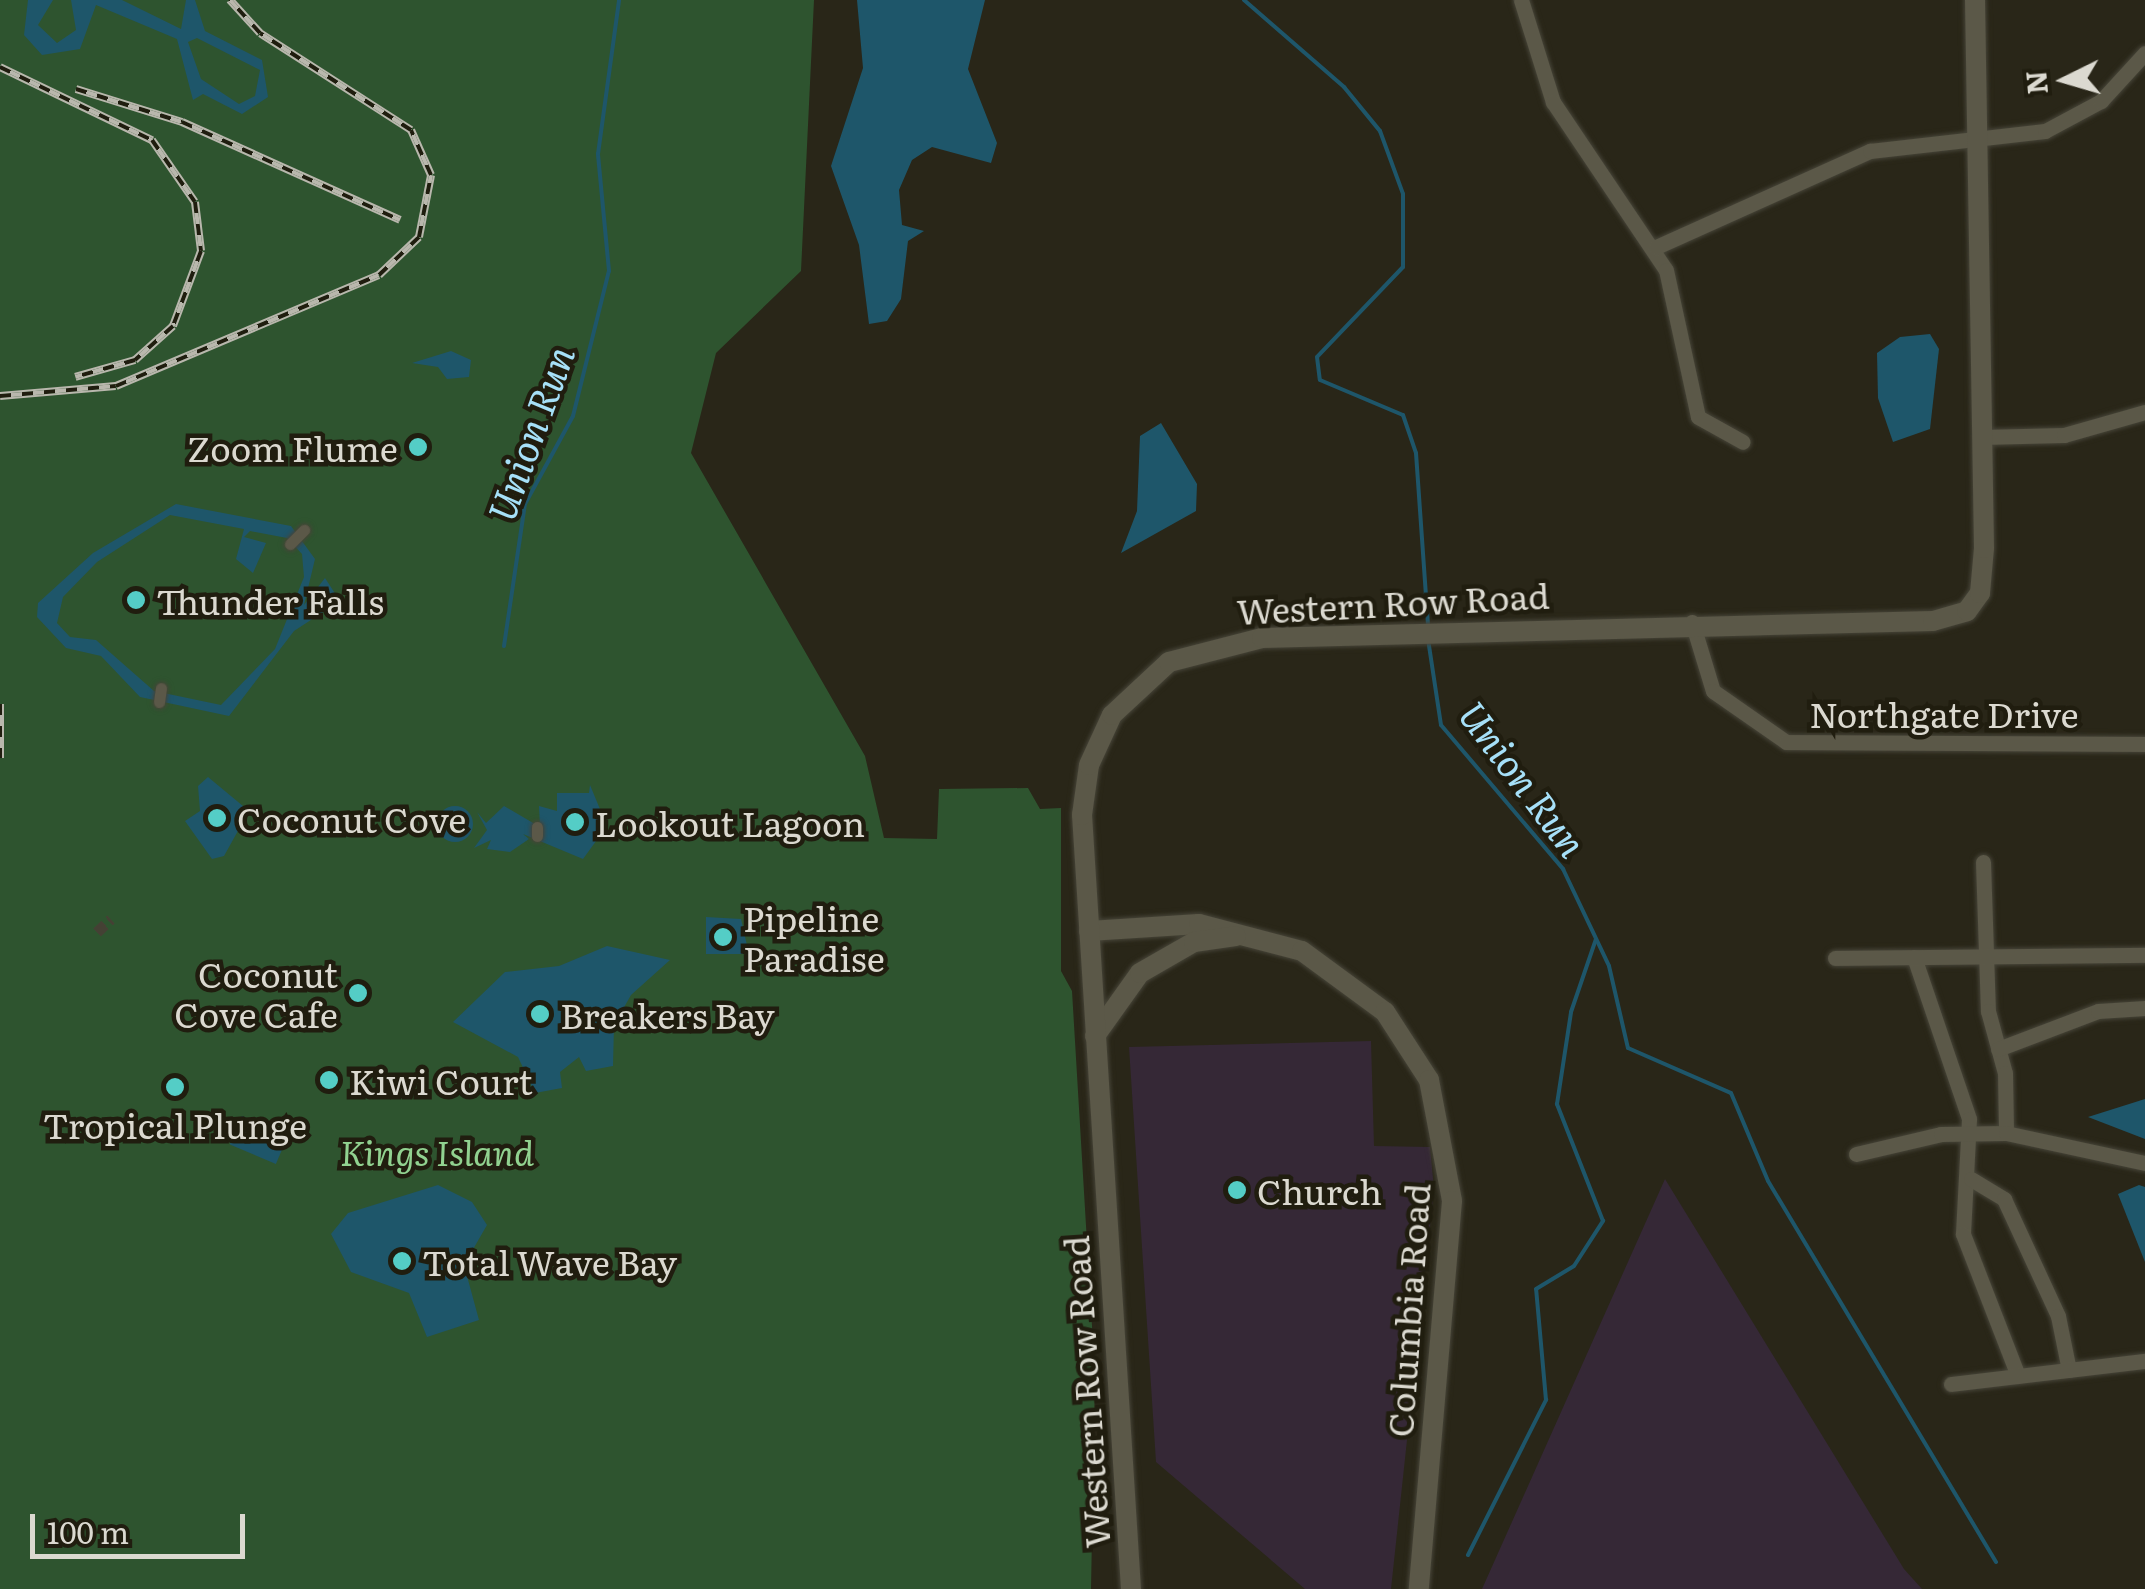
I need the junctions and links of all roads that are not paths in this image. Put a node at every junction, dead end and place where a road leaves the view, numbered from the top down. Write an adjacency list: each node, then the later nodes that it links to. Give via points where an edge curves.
1 (1522, 0): 5 (street, via 1553,102)
2 (1975, 0): 4 (street, Western Row Road)
3 (2145, 53): 4 (street, via 2074,118)
4 (1977, 142): 5 (street, via 1839,160); 7 (street, Western Row Road)
5 (1656, 247): 8 (street, via 1698,417)
6 (2145, 412): 7 (street, via 2064,434)
7 (1981, 437): 11 (street, Western Row Road, via 1983,580 1967,612 1933,621)
8 (1743, 442)
9 (304, 530): 10 (street)
10 (290, 544)
11 (1692, 622): 14 (street, Northgate Drive, via 1713,691 1786,742); 16 (street, Western Row Road, via 1344,632 1217,644 1169,662 1128,694 1083,787)
12 (162, 688): 13 (street)
13 (158, 702)
14 (2145, 744)
15 (1984, 862): 21 (street)
16 (1089, 931): 17 (street, Columbia Road, via 1199,924); 23 (street, Western Row Road)
17 (1246, 931): 23 (street, via 1194,942 1152,965); 35 (street, Columbia Road, via 1321,960 1385,1012 1429,1080 1442,1120 1452,1201)
18 (2145, 955): 21 (street)
19 (1914, 957): 20 (street); 21 (street); 26 (street)
20 (1835, 958)
21 (1986, 958): 24 (street)
22 (2145, 1008): 24 (street, via 2098,1012)
23 (1095, 1036): 34 (street, Western Row Road)
24 (1998, 1049): 25 (street)
25 (2006, 1133): 26 (street); 28 (street)
26 (1972, 1134): 27 (street); 29 (street)
27 (1856, 1154)
28 (2145, 1163)
29 (1971, 1179): 31 (street, via 2004,1198 2058,1316); 32 (street, via 1963,1234)
30 (2145, 1362): 31 (street)
31 (2069, 1370): 32 (street)
32 (2018, 1376): 33 (street)
33 (1951, 1384)
34 (1132, 1589)
35 (1419, 1589)

